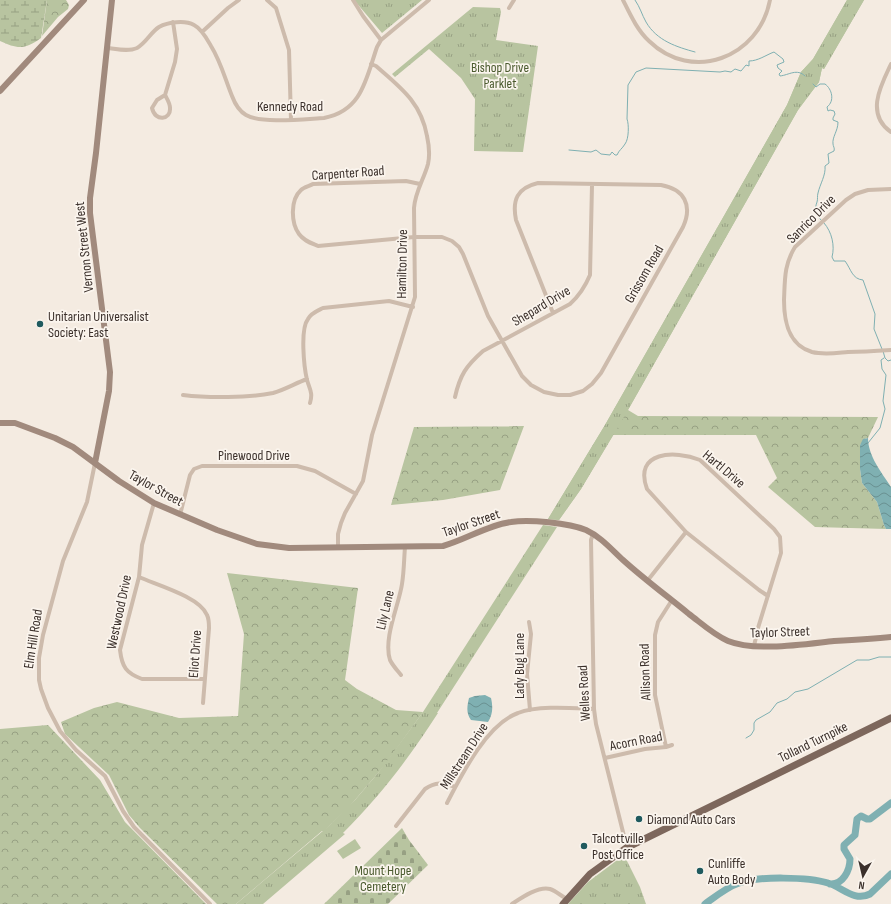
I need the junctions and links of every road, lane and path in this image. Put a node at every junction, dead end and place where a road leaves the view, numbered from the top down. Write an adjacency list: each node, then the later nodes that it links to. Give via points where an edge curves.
1 (84, 0): 17 (street)
2 (112, 0): 14 (street, Vernon Street West)
3 (239, 0): 12 (street)
4 (267, 0): 19 (street, via 276,8 289,50)
5 (353, 0): 13 (street)
6 (430, 0): 13 (street, Kennedy Road)
7 (514, 0): 10 (street)
8 (623, 0): 9 (street, via 641,33 650,42 667,54 697,62 715,60 740,49 758,32 764,22)
9 (770, 0)
10 (509, 8)
11 (173, 22): 12 (street, Kennedy Road, via 194,25); 14 (street, via 159,27 138,47 129,50); 18 (street, via 177,49)
12 (202, 32): 19 (street, Kennedy Road, via 219,58 232,98 238,108 255,119)
13 (381, 40): 15 (street, Kennedy Road)
14 (107, 48): 33 (street, Vernon Street West, via 90,204 110,372)
15 (371, 64): 19 (street, Kennedy Road, via 360,95 352,105 342,112 324,118); 21 (street, Hamilton Drive, via 410,97 424,123 429,150 428,164)
16 (891, 64): 20 (street, via 878,92 877,107 881,122)
17 (0, 91)
18 (165, 95): 18 (street, via 170,104 169,114 162,118 157,117 153,114 152,108 154,103)
19 (291, 120)
20 (891, 132)
21 (420, 184): 24 (street, Hamilton Drive, via 415,199); 24 (street, Carpenter Road, via 406,181 313,184 301,190 294,201 294,223 299,234 307,242 318,246)
22 (592, 185): 26 (street, Shepard Drive, via 590,275 579,296); 26 (street, Grissom Road, via 538,183 521,190 516,200 516,220); 27 (street, Grissom Road, via 672,187 683,195 688,217 601,373 583,391 558,396 531,385 522,376)
23 (891, 189): 28 (street, Sanrico Drive, via 868,190 846,200 795,247 786,265 784,319 794,339 811,352 824,354)
24 (414, 237): 25 (street, Hamilton Drive, via 416,282); 27 (street, Grissom Road, via 442,237 459,247 488,316)
25 (413, 307): 29 (street, via 389,301 323,308 314,312 308,318 304,333); 36 (street, Hamilton Drive, via 372,435 363,482)
26 (553, 313): 27 (street, Shepard Drive)
27 (503, 341): 31 (street, Shepard Drive, via 473,360 458,381)
28 (891, 350)
29 (307, 379): 30 (street, via 260,395 198,397); 32 (street, via 312,395)
30 (183, 394)
31 (455, 397)
32 (310, 403)
33 (103, 420): 35 (street, Elm Hill Road)
34 (0, 423): 35 (street, Taylor Street, via 15,424 55,438)
35 (95, 463): 37 (street, Taylor Street); 64 (street, Elm Hill Road, via 87,502 63,561 43,635 39,658 41,688 60,731 76,750 105,776 134,827)
36 (356, 494): 38 (street, Pinewood Drive, via 315,471 297,466 202,466 194,469 190,475); 41 (street, Hamilton Drive, via 341,523)
37 (154, 503): 38 (street, Taylor Street); 43 (street, Westwood Drive, via 142,545)
38 (180, 515): 41 (street, Taylor Street, via 257,544 289,548)
39 (686, 532): 44 (street); 45 (street, Hartl Drive); 45 (street, Hartl Drive, via 647,489 644,471 656,456 691,457 700,460 774,529 780,537 781,553)
40 (592, 534): 42 (street, Taylor Street, via 569,526 529,521 511,522 443,546); 44 (street, Taylor Street); 53 (street, Welles Road)
41 (338, 547): 42 (street, Taylor Street)
42 (405, 547): 50 (street, Lily Lane, via 402,585 391,625 389,652 390,660)
43 (139, 577): 51 (street, Eliot Drive, via 193,600 201,606 207,616 209,628); 51 (street, Westwood Drive, via 120,650 125,669 142,679)
44 (648, 580): 46 (street, Taylor Street)
45 (768, 596): 49 (street, Hartl Drive)
46 (672, 600): 49 (street, Taylor Street, via 716,635 737,644); 57 (street, Allison Road, via 658,622 655,635 655,695)
47 (529, 622): 54 (street, Lady Bug Lane, via 531,634 527,674)
48 (891, 637): 49 (street, Taylor Street, via 800,645)
49 (754, 646)
50 (401, 675)
51 (205, 678): 52 (street, Eliot Drive)
52 (203, 703)
53 (594, 709): 54 (street, Millstream Drive); 58 (street, Welles Road)
54 (530, 710): 59 (street, Millstream Drive, via 512,715 497,725 487,736)
55 (891, 718): 62 (main road, Tolland Turnpike)
56 (672, 745): 57 (street, Acorn Road)
57 (666, 747): 58 (street, Acorn Road)
58 (604, 758): 62 (street, Welles Road)
59 (455, 787): 60 (street, Millstream Drive); 61 (street, via 439,783 431,785)
60 (447, 803)
61 (396, 826)
62 (628, 847): 63 (main road, Tolland Turnpike, via 596,869)
63 (565, 902): 65 (street, via 558,893 545,888)
64 (210, 904)
65 (512, 904)

